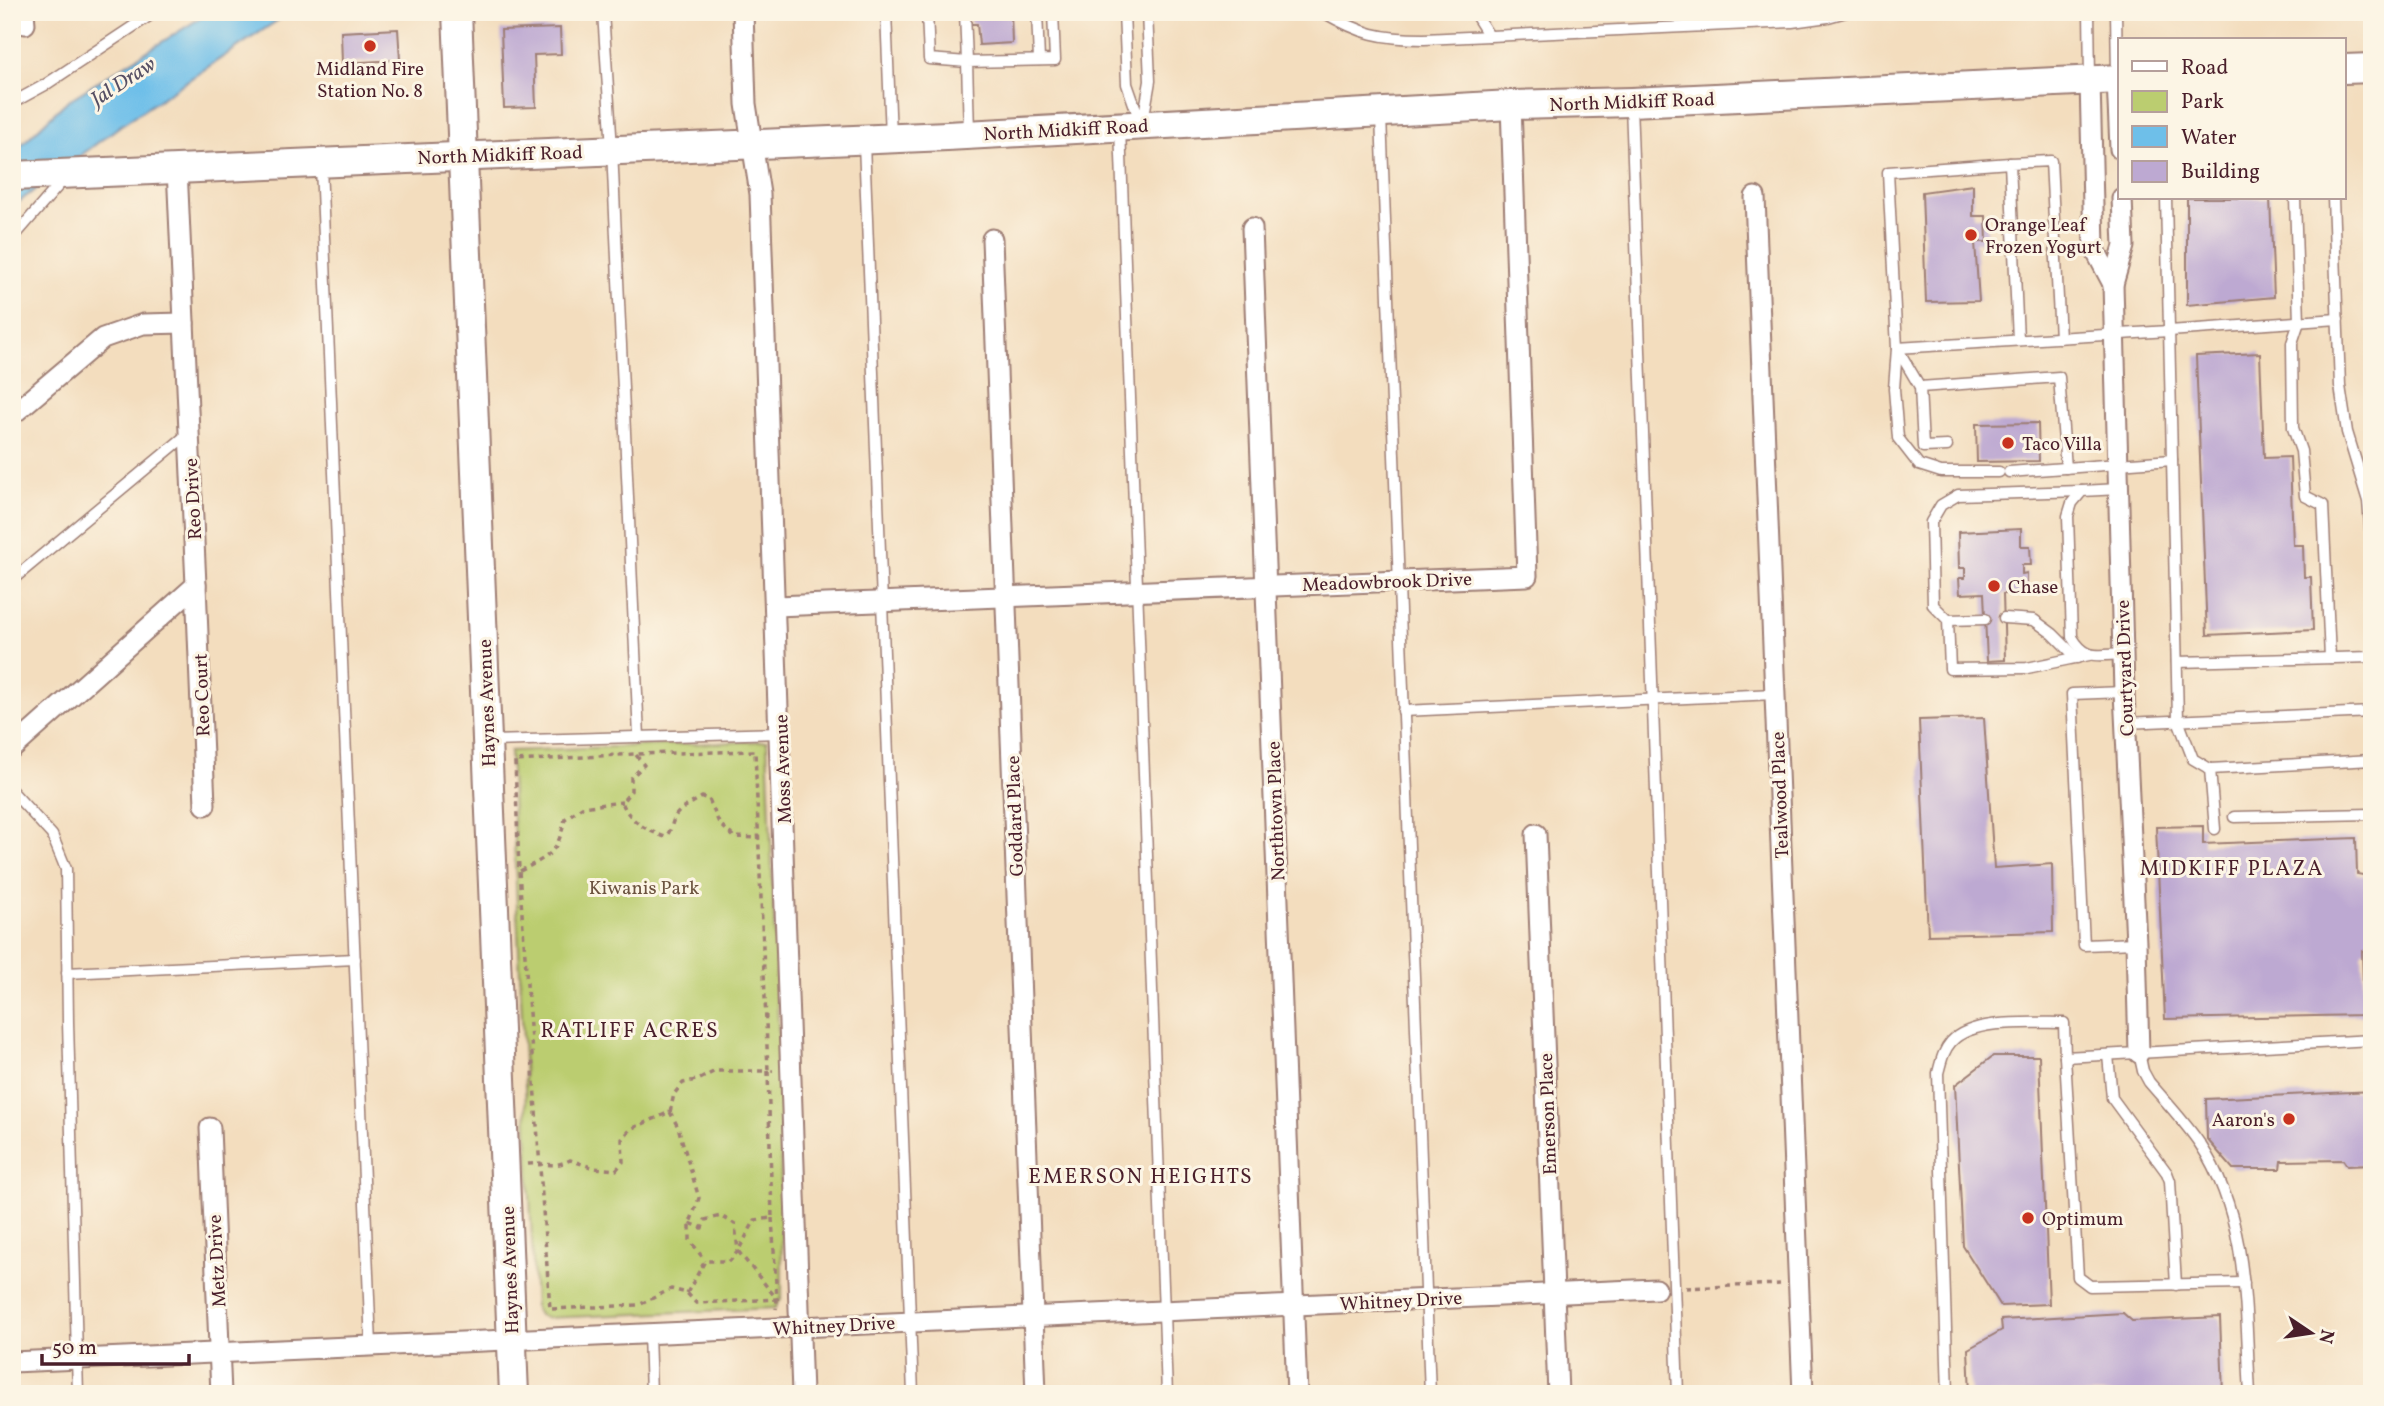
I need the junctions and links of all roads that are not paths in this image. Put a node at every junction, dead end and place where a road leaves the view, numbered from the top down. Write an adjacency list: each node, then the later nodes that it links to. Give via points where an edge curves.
1 (155, 12): 24 (lane)
2 (457, 12): 34 (main road, Haynes Avenue)
3 (603, 12): 33 (lane)
4 (743, 12): 32 (street, Moss Avenue, via 746,104)
5 (886, 12): 30 (lane)
6 (928, 12): 19 (lane, via 929,59)
7 (965, 12): 19 (lane)
8 (1037, 12): 18 (lane)
9 (1053, 12): 18 (lane, via 1055,60)
10 (1124, 12): 27 (lane)
11 (1147, 12): 27 (lane, via 1150,81)
12 (1324, 12): 17 (lane, via 1359,31 1391,39)
13 (1474, 12): 17 (lane)
14 (1846, 12): 17 (lane, via 1802,22)
15 (2089, 12): 22 (lane)
16 (2116, 12): 22 (lane)
17 (1489, 37)
18 (1039, 60): 19 (lane)
19 (967, 62): 28 (lane)
20 (2372, 68): 21 (main road)
21 (2346, 69)
22 (2109, 80): 23 (main road, North Midkiff Road); 29 (street); 48 (street, Courtyard Drive, via 2094,248)
23 (1631, 102): 25 (main road, North Midkiff Road); 86 (lane)
24 (12, 103)
25 (1511, 105): 26 (main road, North Midkiff Road); 68 (street, Meadowbrook Drive, via 1527,576)
26 (1381, 111): 27 (main road, North Midkiff Road); 68 (lane)
27 (1131, 126): 28 (main road, North Midkiff Road); 71 (lane)
28 (969, 134): 30 (main road, North Midkiff Road)
29 (2118, 136)
30 (891, 137): 31 (main road, North Midkiff Road)
31 (863, 139): 32 (main road, North Midkiff Road); 73 (lane)
32 (753, 145): 33 (main road, North Midkiff Road); 74 (street, Moss Avenue, via 760,194)
33 (612, 149): 34 (main road, North Midkiff Road); 92 (lane)
34 (463, 156): 35 (main road, North Midkiff Road); 93 (main road, Haynes Avenue)
35 (321, 162): 37 (main road, North Midkiff Road); 104 (lane)
36 (2010, 163): 54 (lane, via 2051,161); 55 (lane); 56 (lane, via 1888,172)
37 (177, 168): 38 (main road, North Midkiff Road); 51 (street, Reo Drive)
38 (68, 174): 39 (main road, North Midkiff Road); 46 (lane)
39 (12, 176)
40 (1755, 197): 85 (street, Tealwood Place)
41 (2122, 200): 48 (street, Courtyard Drive, via 2124,246)
42 (2166, 200): 52 (lane)
43 (2295, 200): 50 (lane)
44 (2333, 200): 49 (lane)
45 (1252, 228): 70 (street, Northtown Place)
46 (12, 239)
47 (992, 239): 72 (street, Goddard Place)
48 (2113, 284): 53 (street, Courtyard Drive)
49 (2338, 319): 50 (lane); 66 (lane, via 2343,409 2368,500)
50 (2300, 321): 52 (lane); 82 (lane, via 2292,343 2293,428 2301,451 2305,496 2323,505)
51 (184, 323): 58 (street, via 142,324 103,338); 59 (street, Reo Drive)
52 (2169, 331): 53 (lane); 61 (lane)
53 (2114, 335): 54 (lane); 62 (street, Courtyard Drive)
54 (2060, 338): 55 (lane)
55 (2018, 340): 56 (lane)
56 (1897, 348): 57 (lane); 63 (lane, via 1898,438 1919,465 1941,472)
57 (1920, 387): 60 (lane, via 1923,447); 63 (lane, via 2059,377)
58 (12, 415)
59 (189, 433): 67 (lane); 69 (street, Reo Drive)
60 (1947, 446)
61 (2172, 460): 62 (lane); 83 (lane)
62 (2118, 464): 63 (lane); 64 (street, Courtyard Drive)
63 (2066, 468)
64 (2119, 489): 65 (lane); 78 (street, Courtyard Drive)
65 (2082, 491): 77 (lane, via 1958,495 1941,505 1931,522 1933,605); 79 (lane, via 2068,516 2072,637)
66 (2372, 551)
67 (12, 580)
68 (1399, 581): 70 (street, Meadowbrook Drive); 87 (lane)
69 (196, 585): 94 (street); 98 (street, Reo Court)
70 (1266, 585): 71 (street, Meadowbrook Drive); 116 (street, Northtown Place)
71 (1138, 591): 72 (street, Meadowbrook Drive); 117 (lane)
72 (1006, 596): 73 (street, Meadowbrook Drive); 118 (street, Goddard Place)
73 (881, 602): 74 (street, Meadowbrook Drive); 119 (lane)
74 (776, 606): 91 (street, Moss Avenue)
75 (2004, 618): 81 (lane, via 2034,620)
76 (1985, 619): 77 (lane)
77 (1948, 620): 81 (lane, via 1950,669 2027,668)
78 (2122, 654): 79 (lane); 84 (street, Courtyard Drive)
79 (2089, 655): 81 (lane)
80 (2372, 657): 82 (lane)
81 (2077, 658)
82 (2330, 658): 83 (lane)
83 (2177, 662): 89 (lane)
84 (2124, 692): 90 (street, Courtyard Drive); 103 (lane, via 2072,694 2073,722 2084,945)
85 (1775, 694): 86 (lane); 139 (street, Tealwood Place)
86 (1653, 699): 87 (lane); 113 (lane)
87 (1404, 711): 115 (lane)
88 (2372, 712): 89 (lane)
89 (2178, 720): 90 (lane); 96 (lane, via 2193,759)
90 (2125, 723): 103 (street, Courtyard Drive)
91 (780, 733): 92 (lane); 120 (street, Moss Avenue)
92 (639, 737): 93 (lane)
93 (487, 741): 122 (main road, Haynes Avenue)
94 (12, 749)
95 (2372, 760): 96 (lane)
96 (2210, 769): 101 (lane)
97 (12, 791): 105 (lane, via 52,835 66,869)
98 (205, 805)
99 (2372, 814): 100 (lane)
100 (2234, 817)
101 (2215, 829)
102 (1536, 834): 114 (street, Emerson Place)
103 (2136, 943): 107 (street, Courtyard Drive)
104 (355, 959): 105 (lane); 123 (lane)
105 (67, 973): 125 (lane)
106 (2372, 1040): 107 (lane)
107 (2139, 1053): 108 (lane); 111 (lane, via 2149,1082 2200,1145 2223,1190 2241,1252)
108 (2108, 1055): 109 (lane); 112 (lane, via 2112,1098 2170,1181)
109 (2064, 1057): 112 (lane, via 2078,1277 2090,1286); 140 (lane, via 2064,1023 1971,1028 1952,1041 1942,1057 1938,1073)
110 (210, 1128): 124 (street, Metz Drive)
111 (2244, 1283): 112 (lane); 141 (lane)
112 (2176, 1285)
113 (1665, 1289): 114 (street, Whitney Drive); 138 (lane)
114 (1554, 1294): 115 (street, Whitney Drive); 137 (street, Emerson Place)
115 (1425, 1299): 116 (street, Whitney Drive); 136 (lane)
116 (1294, 1305): 117 (street, Whitney Drive); 135 (street, Northtown Place)
117 (1164, 1311): 118 (street, Whitney Drive); 134 (lane)
118 (1034, 1316): 119 (street, Whitney Drive); 133 (street, Goddard Place)
119 (911, 1322): 120 (street, Whitney Drive); 132 (lane)
120 (800, 1327): 121 (street, Whitney Drive); 131 (street, Moss Avenue)
121 (649, 1333): 122 (street, Whitney Drive); 130 (lane)
122 (512, 1339): 123 (street, Whitney Drive); 129 (main road, Haynes Avenue)
123 (371, 1345): 124 (street, Whitney Drive)
124 (220, 1351): 125 (street, Whitney Drive); 128 (street, Metz Drive)
125 (77, 1358): 126 (street, Whitney Drive); 127 (lane)
126 (12, 1362)
127 (78, 1394)
128 (221, 1394)
129 (514, 1394)
130 (651, 1394)
131 (802, 1394)
132 (913, 1394)
133 (1036, 1394)
134 (1167, 1394)
135 (1297, 1394)
136 (1430, 1394)
137 (1558, 1394)
138 (1678, 1394)
139 (1803, 1394)
140 (1948, 1394)
141 (2250, 1394)

